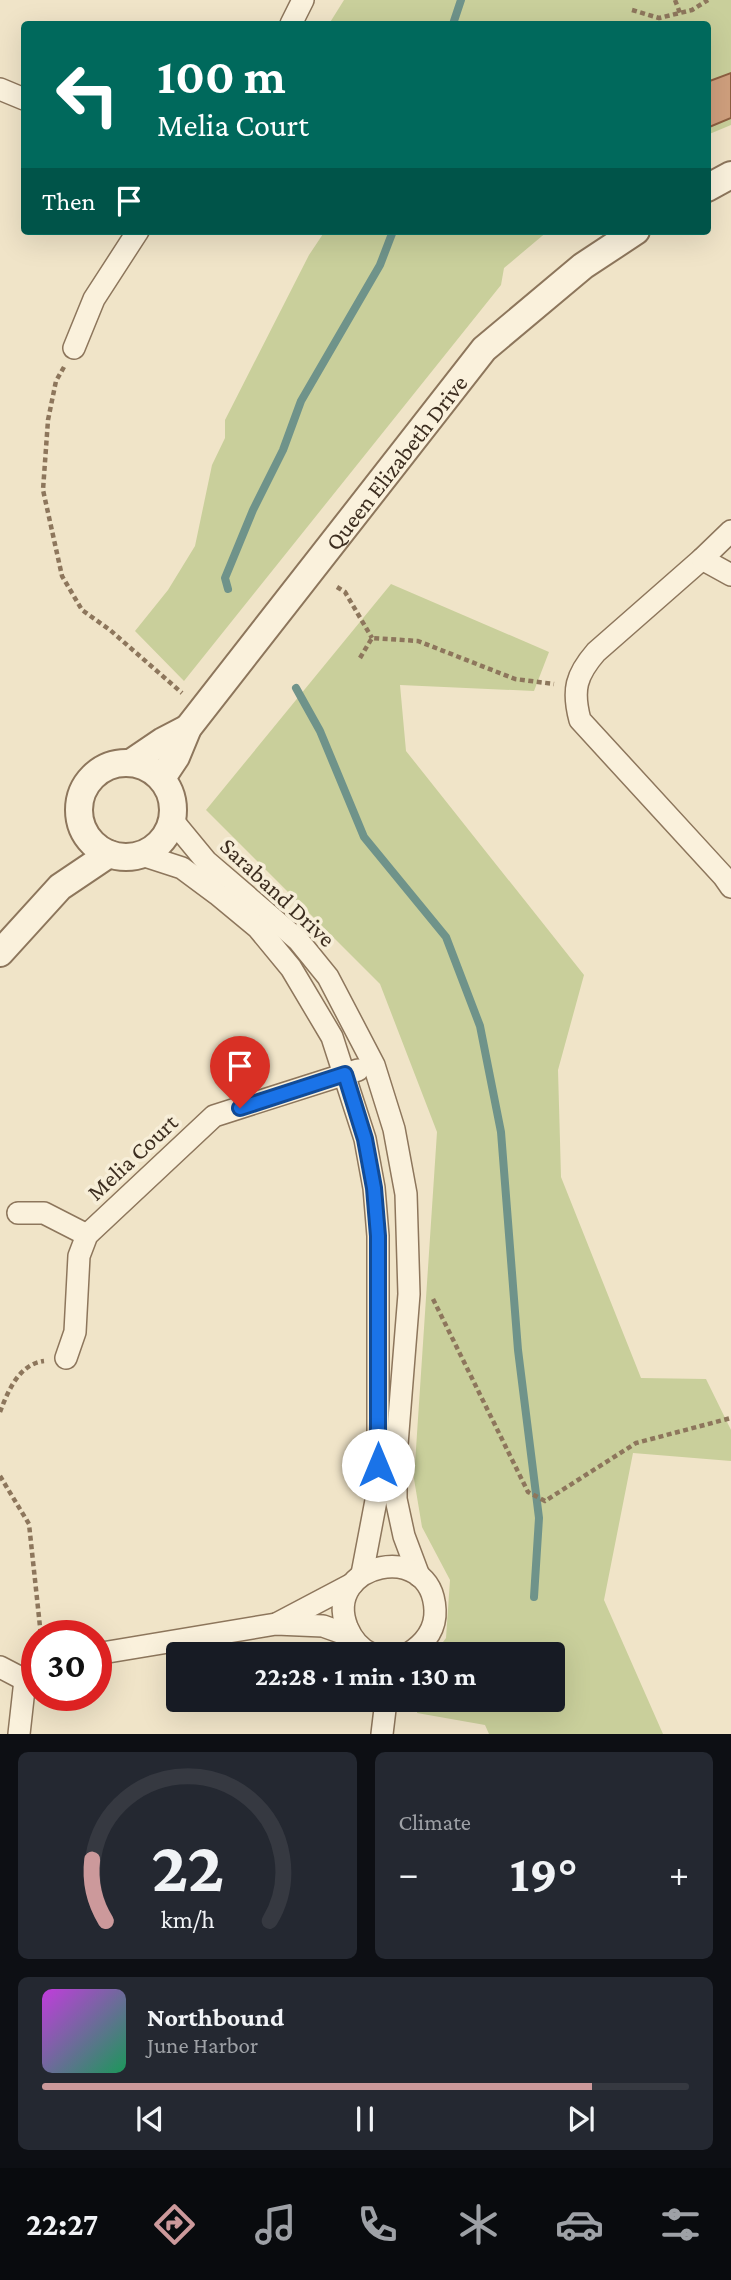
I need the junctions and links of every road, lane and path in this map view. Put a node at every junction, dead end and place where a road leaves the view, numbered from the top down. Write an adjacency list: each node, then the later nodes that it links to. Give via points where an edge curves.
1 (303, 0): 6 (street)
2 (675, 0): 5 (path)
3 (708, 0): 5 (path)
4 (632, 10): 5 (path, via 659,18)
5 (680, 13)
6 (292, 21)
7 (0, 89): 8 (street)
8 (21, 98)
9 (731, 175): 10 (street)
10 (711, 186)
11 (135, 235): 13 (street, via 94,299)
12 (630, 235): 22 (street, Queen Elizabeth Drive, via 583,266 484,349)
13 (74, 348): 21 (path, via 56,381 43,490 62,576 82,610)
14 (731, 531): 15 (street)
15 (702, 559): 16 (street); 20 (street, via 596,652 581,668)
16 (731, 575)
17 (337, 587): 18 (path, via 345,592)
18 (372, 638): 19 (path); 20 (path, via 418,641 515,679)
19 (360, 658)
20 (576, 687): 30 (street, via 580,720)
21 (182, 693)
22 (188, 728): 23 (street, Queen Elizabeth Drive); 24 (street, Queen Elizabeth Drive)
23 (132, 762): 24 (street, via 149,767); 26 (street, via 100,769 87,781 80,797)
24 (162, 778): 25 (street, via 174,806)
25 (173, 821): 28 (street, via 162,841); 32 (street, Saraband Drive, via 206,861 298,940 328,977)
26 (83, 830): 27 (street, via 94,845); 29 (street)
27 (109, 854): 28 (street, via 125,858); 29 (street)
28 (142, 855): 33 (street, Saraband Drive, via 182,868 258,928 291,968 332,1037)
29 (60, 887): 31 (street)
30 (731, 887)
31 (0, 953)
32 (373, 1065): 33 (street, Melia Court); 41 (street, Saraband Drive, via 394,1129 405,1194 409,1294 396,1499)
33 (345, 1074): 35 (street, Melia Court, via 214,1116); 42 (street, Saraband Drive, via 365,1139 378,1236 378,1490)
34 (18, 1213): 35 (street, Melia Court, via 44,1213)
35 (87, 1235): 37 (street, Melia Court, via 79,1256 75,1332)
36 (429, 1290): 39 (path, via 528,1492 545,1501 636,1443)
37 (66, 1359): 38 (path, via 34,1363 10,1385)
38 (0, 1412)
39 (731, 1418)
40 (0, 1476): 43 (path, via 29,1524)
41 (419, 1576): 42 (street, via 391,1565 376,1567); 47 (street, Saraband Drive, via 435,1602 435,1618)
42 (357, 1579): 44 (street); 45 (street, Saraband Drive, via 346,1596 344,1610)
43 (39, 1620)
44 (276, 1624): 45 (street, via 323,1626); 48 (street)
45 (351, 1636): 46 (street)
46 (358, 1642)
47 (424, 1642)
48 (112, 1651)
49 (0, 1667): 50 (street)
50 (21, 1674)
51 (24, 1711): 53 (street)
52 (384, 1712): 54 (street)
53 (19, 1734)
54 (382, 1734)

